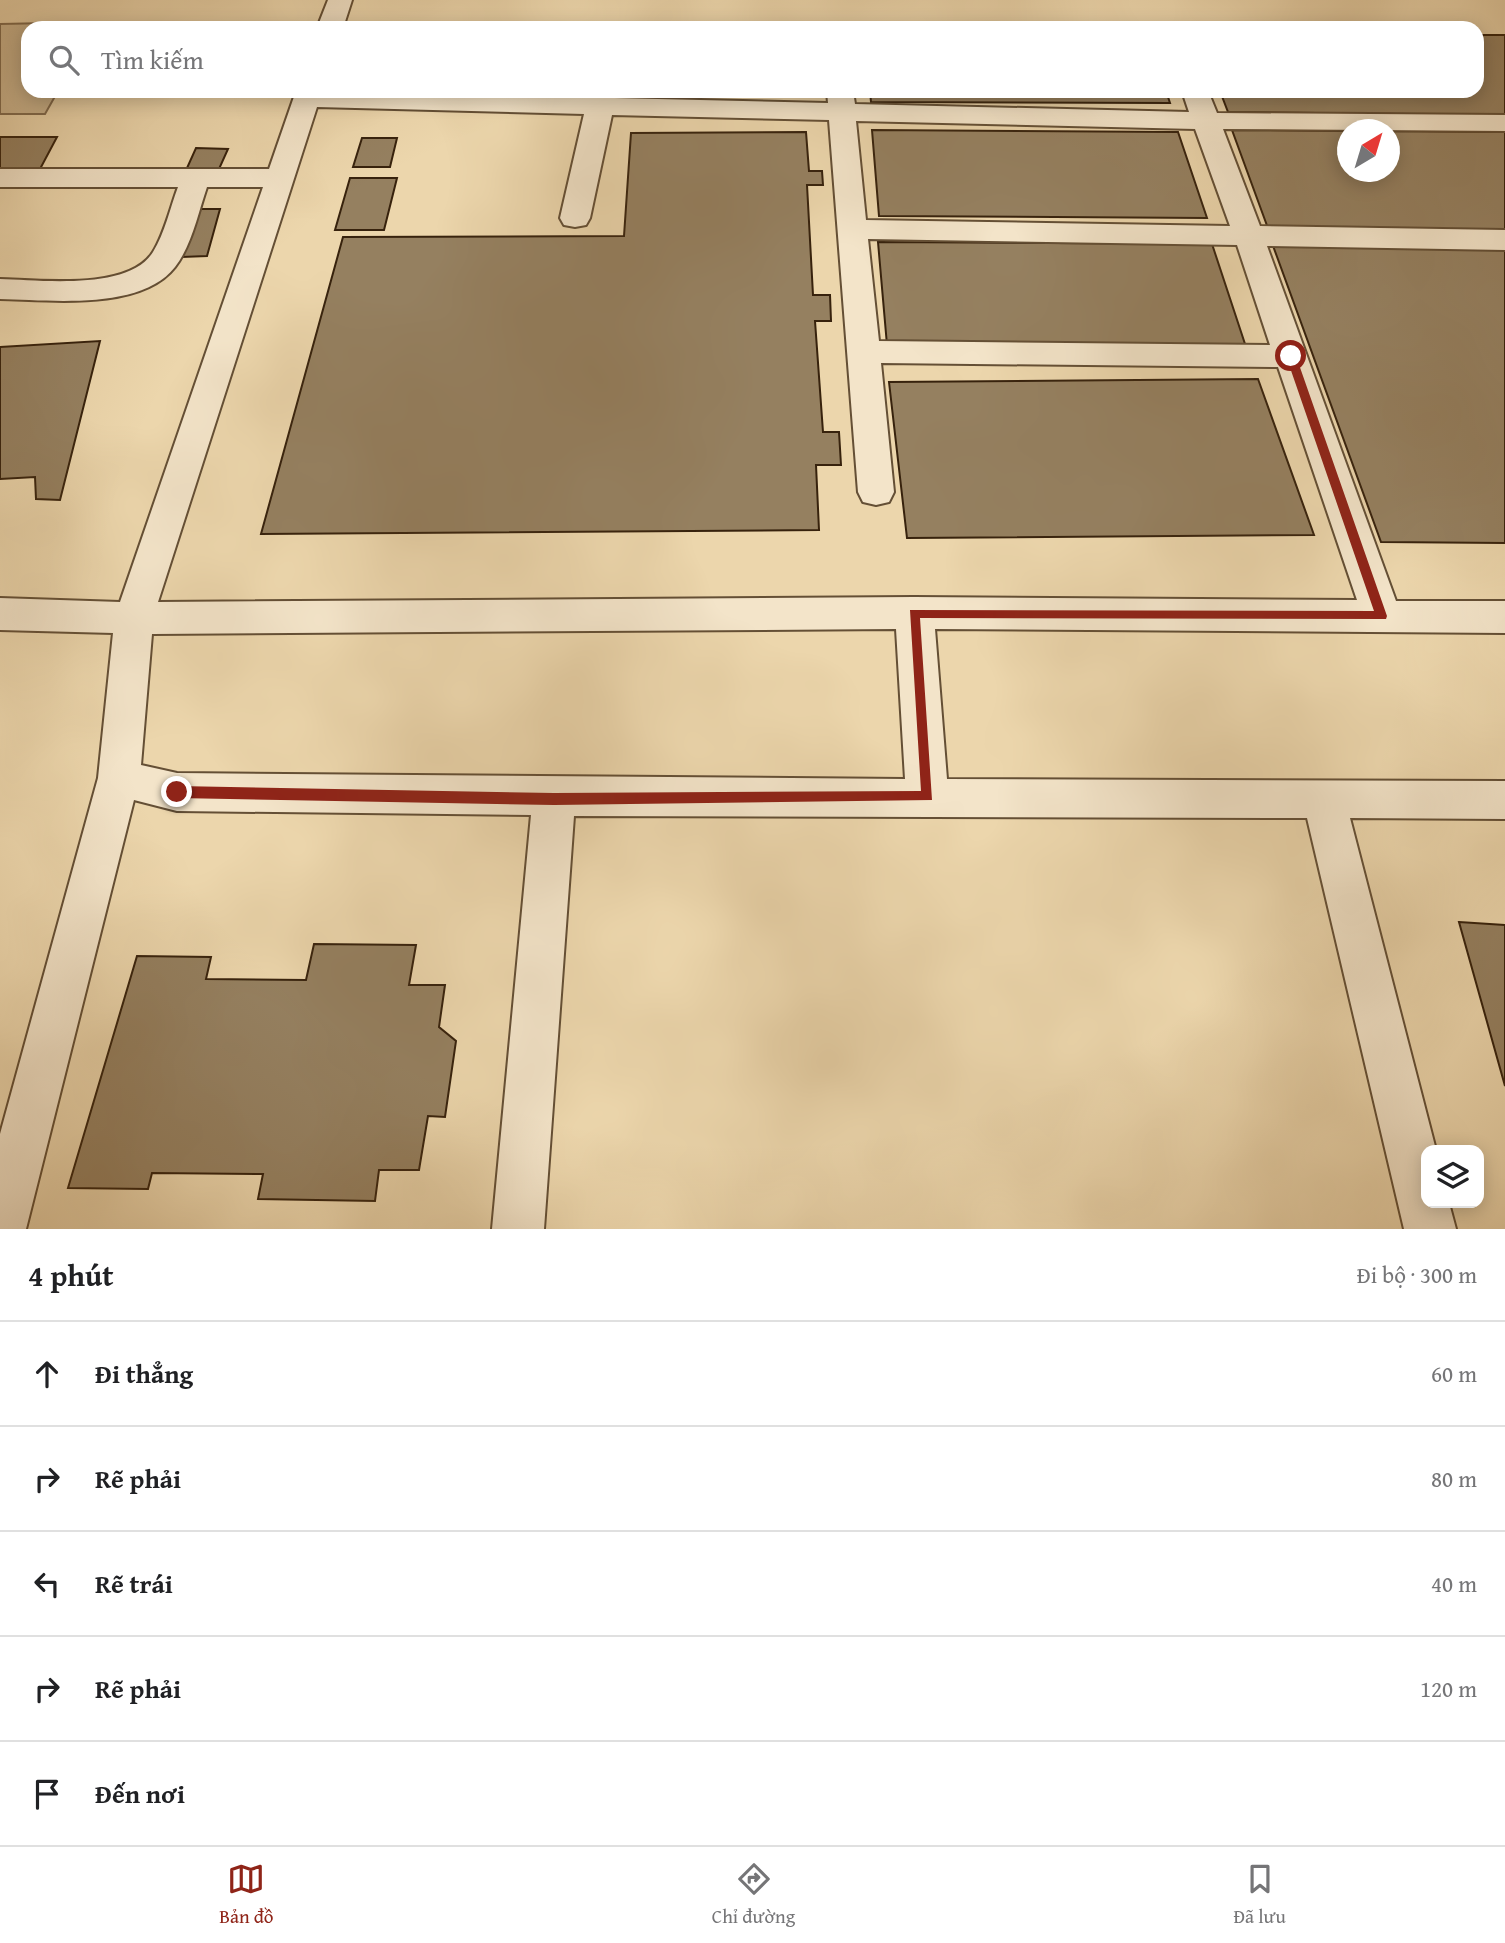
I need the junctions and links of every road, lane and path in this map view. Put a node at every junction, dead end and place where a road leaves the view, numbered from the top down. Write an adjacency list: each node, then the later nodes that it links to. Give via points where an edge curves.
1 (340, 0): 2 (street)
2 (332, 21)
3 (307, 98): 12 (street)
4 (528, 98): 6 (street)
5 (1198, 98): 8 (street)
6 (601, 99): 7 (street); 13 (street)
7 (840, 100): 8 (street); 14 (street)
8 (1208, 121): 9 (street); 15 (street)
9 (1505, 123)
10 (196, 177): 11 (street); 12 (street); 17 (street, via 164,260 149,276 109,287)
11 (0, 178)
12 (280, 178): 25 (street)
13 (575, 218)
14 (852, 229): 15 (street); 18 (street)
15 (1250, 237): 16 (street); 19 (street)
16 (1505, 240)
17 (0, 289)
18 (863, 352): 19 (street); 20 (street)
19 (1291, 356): 23 (street)
20 (876, 492)
21 (914, 613): 23 (street); 25 (street); 27 (street)
22 (0, 614): 25 (street)
23 (1382, 616): 24 (street)
24 (1505, 617)
25 (134, 618): 26 (street)
26 (119, 778): 28 (street, via 177,792); 31 (street)
27 (927, 796): 28 (street); 29 (street)
28 (554, 799): 32 (street)
29 (1324, 799): 30 (street); 33 (street)
30 (1505, 800)
31 (0, 1229)
32 (518, 1229)
33 (1430, 1229)

